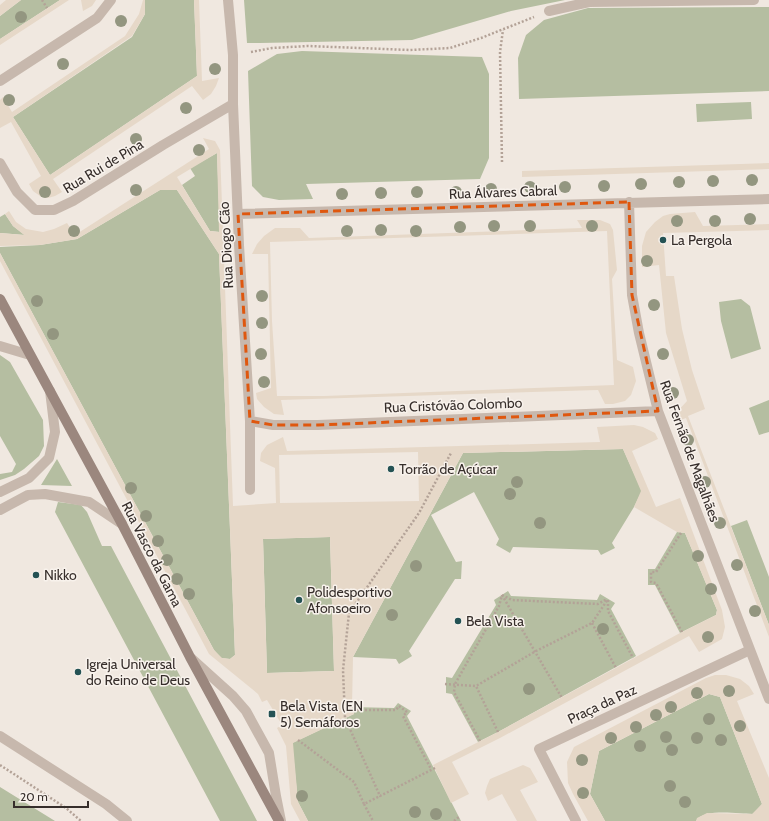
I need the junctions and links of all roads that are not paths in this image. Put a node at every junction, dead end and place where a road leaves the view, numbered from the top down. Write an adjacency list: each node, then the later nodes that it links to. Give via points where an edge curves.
1 (111, 0): 5 (street, via 97,18)
2 (228, 0): 6 (street, Rua Diogo Cão, via 233,55)
3 (754, 0): 4 (street, via 589,2)
4 (550, 11)
5 (0, 81)
6 (233, 104): 7 (street, Rua Rui de Pina, via 54,210 35,210 17,192); 10 (street, Rua Diogo Cão)
7 (0, 163)
8 (769, 198): 9 (street, Rua Álvares Cabral)
9 (629, 202): 10 (street, Rua Álvares Cabral); 15 (street, Rua Fernão de Magalhães, via 632,295)
10 (238, 214): 16 (street, Rua Diogo Cão)
11 (0, 299): 13 (main road, Rua Vasco da Gama)
12 (0, 346): 13 (street)
13 (30, 355): 14 (main road, Rua Vasco da Gama)
14 (50, 391): 18 (street, via 55,432 49,458 29,478); 20 (main road, Rua Vasco da Gama)
15 (658, 410): 16 (street, Rua Cristóvão Colombo, via 318,425 273,425); 21 (street, Rua Fernão de Magalhães)
16 (250, 421): 17 (street, Rua Diogo Cão)
17 (250, 490)
18 (0, 492)
19 (1, 510): 20 (street, via 28,495 45,494 89,502)
20 (122, 524): 22 (main road, Rua Vasco da Gama)
21 (750, 650): 23 (street, Rua Fernão de Magalhães); 27 (street, Praça da Paz, via 539,749)
22 (190, 657): 26 (main road, Rua Vasco da Gama); 26 (street, via 246,711 269,753)
23 (769, 699)
24 (0, 736): 25 (street, via 106,804)
25 (127, 821)
26 (280, 821)
27 (576, 821)

